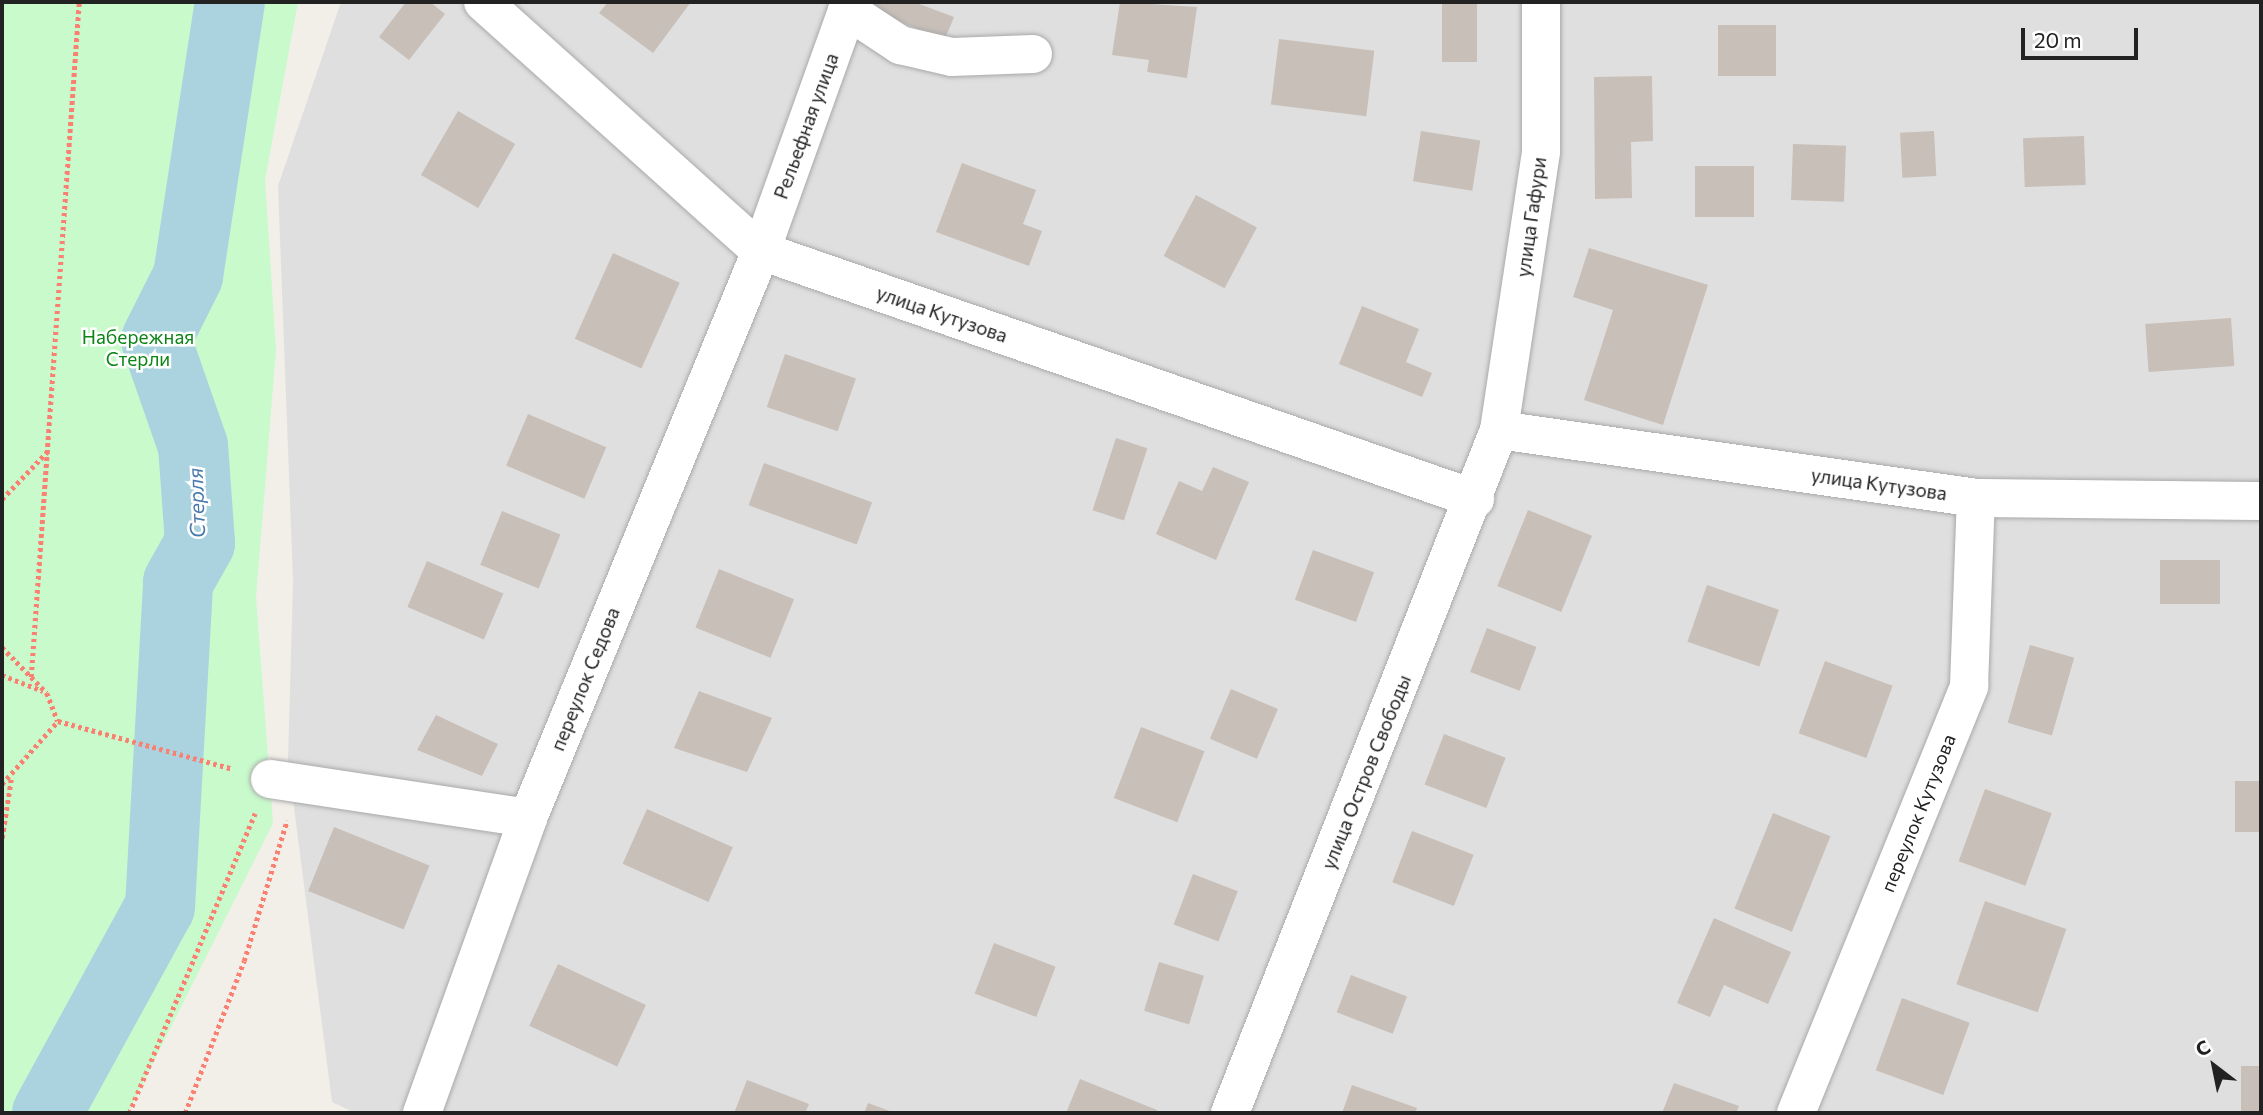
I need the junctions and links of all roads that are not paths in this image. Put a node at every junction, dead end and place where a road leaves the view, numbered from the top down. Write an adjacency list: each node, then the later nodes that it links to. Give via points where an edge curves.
1 (483, 2): 5 (street, улица Кутузова)
2 (1541, 2): 6 (street, улица Гафури, via 1541,151)
3 (848, 6): 4 (street, via 901,45 952,57); 5 (street, Рельефная улица)
4 (1033, 54)
5 (761, 251): 8 (street, улица Кутузова); 11 (street, переулок Седова)
6 (1499, 430): 7 (street, улица Кутузова); 8 (street, улица Остров Свободы)
7 (1976, 498): 9 (street, улица Кутузова); 14 (street, переулок Кутузова, via 1969,686)
8 (1475, 499): 13 (street, улица Остров Свободы)
9 (2261, 501)
10 (284, 781): 11 (street)
11 (528, 818): 12 (street, переулок Седова)
12 (422, 1113)
13 (1230, 1113)
14 (1796, 1113)

